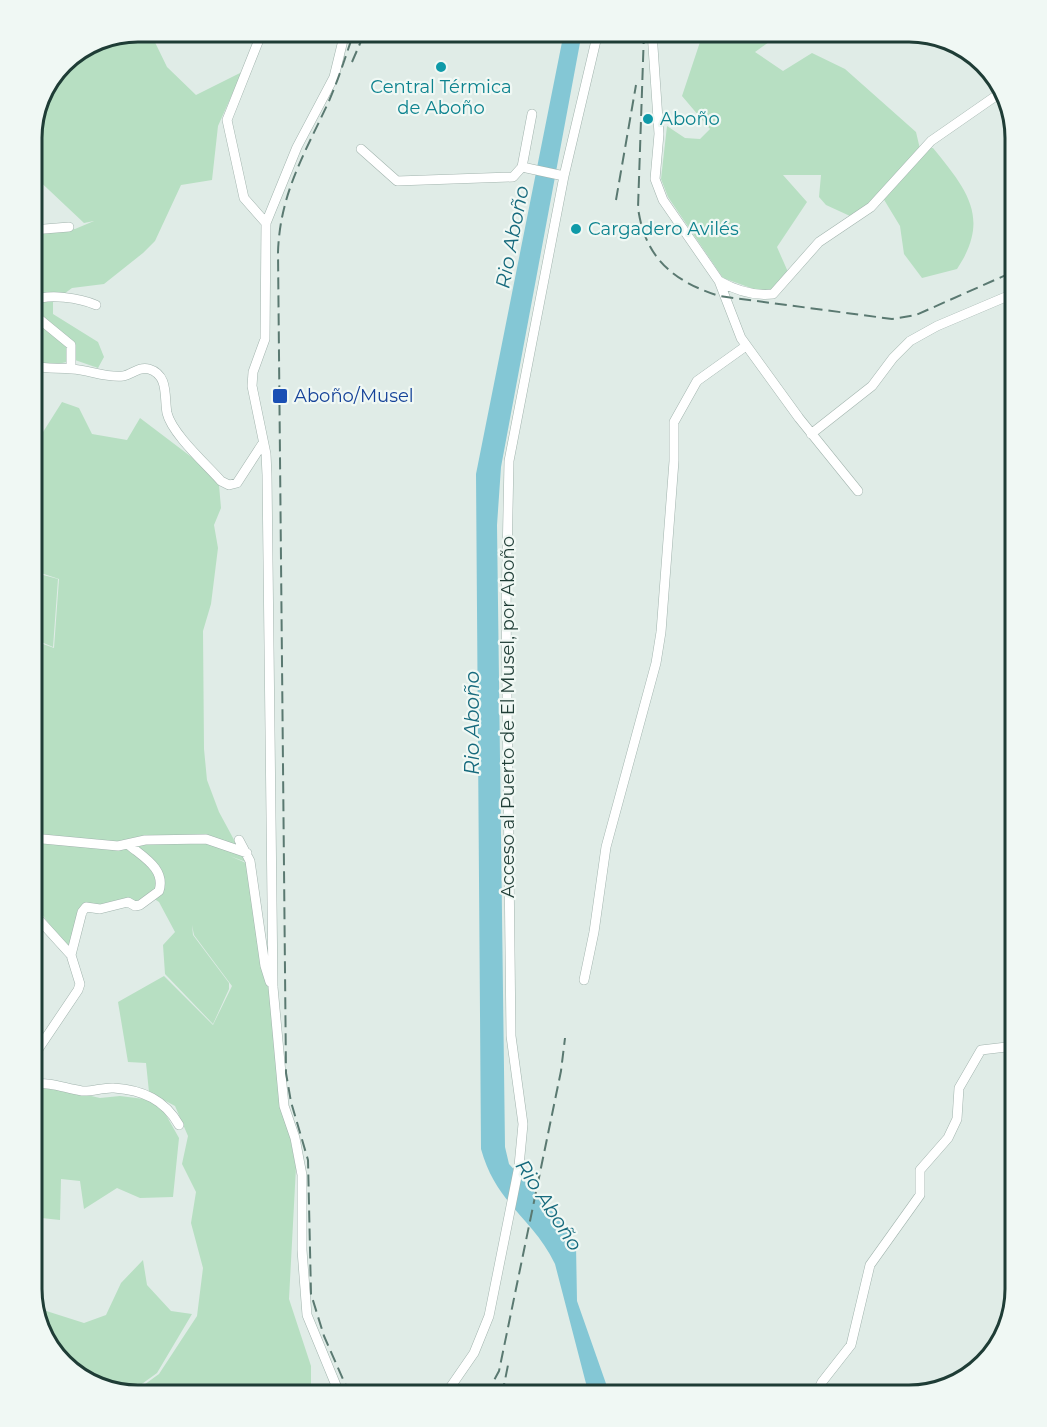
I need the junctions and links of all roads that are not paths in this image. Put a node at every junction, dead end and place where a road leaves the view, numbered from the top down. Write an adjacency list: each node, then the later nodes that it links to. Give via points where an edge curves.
1 (258, 42): 10 (street, via 226,120 244,198)
2 (342, 42): 10 (street, via 334,76 297,147)
3 (595, 42): 9 (street, Acceso al Puerto de El Musel, por Aboño)
4 (653, 42): 13 (street, via 659,134 655,178 663,200)
5 (995, 96): 13 (street, via 932,141 871,207 819,243 773,294 762,296)
6 (532, 114): 8 (street)
7 (361, 149): 8 (street, via 398,181 498,179 513,177)
8 (522, 167): 9 (street)
9 (562, 176): 37 (street, Acceso al Puerto de El Musel, por Aboño, via 509,461 506,608 511,1036 524,1124 489,1316 474,1353)
10 (266, 223): 22 (street, via 265,339 252,386)
11 (69, 227): 12 (street)
12 (42, 229)
13 (719, 280): 18 (street)
14 (1005, 298): 21 (street, via 910,341 872,386)
15 (42, 299): 16 (street, via 88,301)
16 (96, 305)
17 (42, 321): 20 (street, via 71,345)
18 (746, 346): 21 (street); 30 (street, via 697,381 674,422 661,632 606,847)
19 (42, 368): 20 (street)
20 (71, 368): 22 (street, via 111,376 149,369 160,377 173,425 221,481 229,485 237,483)
21 (812, 434): 23 (street)
22 (263, 443): 31 (street, via 267,475)
23 (858, 491)
24 (42, 839): 26 (street)
25 (239, 840): 27 (street)
26 (129, 845): 27 (street, via 145,840 206,839); 29 (street, via 159,873 159,891 140,905 128,902 100,909 86,907)
27 (248, 853): 31 (street, via 265,966)
28 (42, 923): 29 (street)
29 (71, 955): 32 (street, via 80,984)
30 (584, 980)
31 (273, 987): 36 (street, via 284,1106 302,1175 307,1315)
32 (42, 1043)
33 (1005, 1047): 38 (street, via 981,1050 964,1078 959,1088 957,1119 948,1138 920,1170 920,1195 870,1265 851,1345)
34 (42, 1084): 35 (street, via 62,1084 82,1091 114,1088 148,1095 163,1102)
35 (179, 1125)
36 (336, 1385)
37 (452, 1385)
38 (821, 1385)

